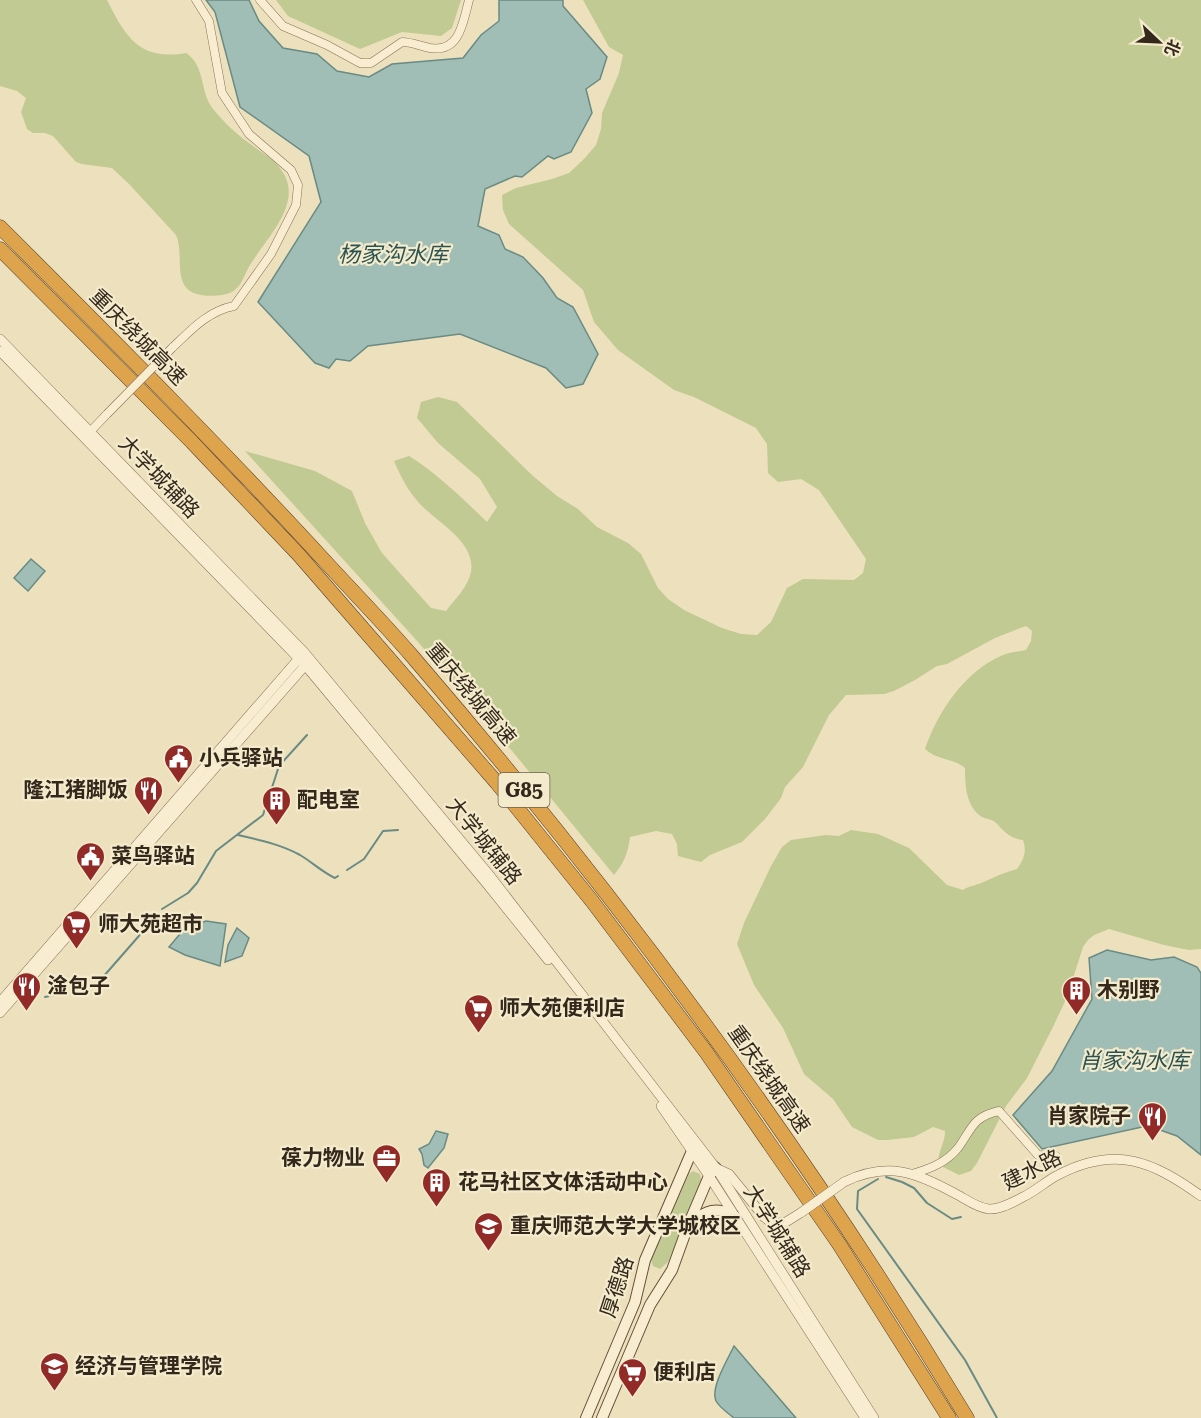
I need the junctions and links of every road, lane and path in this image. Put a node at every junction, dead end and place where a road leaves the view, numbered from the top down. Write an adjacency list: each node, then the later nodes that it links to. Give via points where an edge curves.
1 (196, 0): 8 (street, bridge, via 209,21 222,93 249,134 291,170 298,185 296,205 271,254 234,306 207,316)
2 (260, 0): 3 (street, via 283,26 360,63 371,63 402,42 444,48 454,42 460,31)
3 (469, 0)
4 (0, 227): 24 (highway, 重庆绕城高速 / G85, via 309,544 410,654 508,771 718,1043 852,1236)
5 (0, 249): 23 (highway, 重庆绕城高速 / G85, via 299,555 578,882 726,1081 839,1244)
6 (0, 339): 8 (street, 大学城辅路)
7 (0, 351): 8 (street, 大学城辅路)
8 (88, 435): 9 (street, 大学城辅路)
9 (304, 658): 10 (street); 11 (street); 12 (street, 大学城辅路, via 645,1083); 14 (street, 大学城辅路, via 498,886)
10 (0, 1002)
11 (0, 1013)
12 (692, 1151): 14 (main road); 19 (main road, 厚德路, via 645,1260 635,1302)
13 (1056, 1156): 15 (street, via 1038,1155 999,1111 976,1120 944,1161)
14 (712, 1172): 15 (street, 建水路, bridge, via 729,1174 773,1224 786,1222 862,1173 896,1170); 17 (street, 大学城辅路); 18 (main road, 厚德路); 22 (street, 大学城辅路)
15 (912, 1174): 16 (street, 建水路, via 988,1209 1031,1193 1075,1168 1106,1159 1127,1160 1153,1166)
16 (1201, 1196)
17 (736, 1217): 18 (main road, via 716,1209); 21 (street, 大学城辅路)
18 (689, 1223): 20 (main road, 厚德路, via 672,1270 650,1305)
19 (586, 1418)
20 (602, 1418)
21 (865, 1418)
22 (874, 1418)
23 (949, 1418)
24 (967, 1418)

